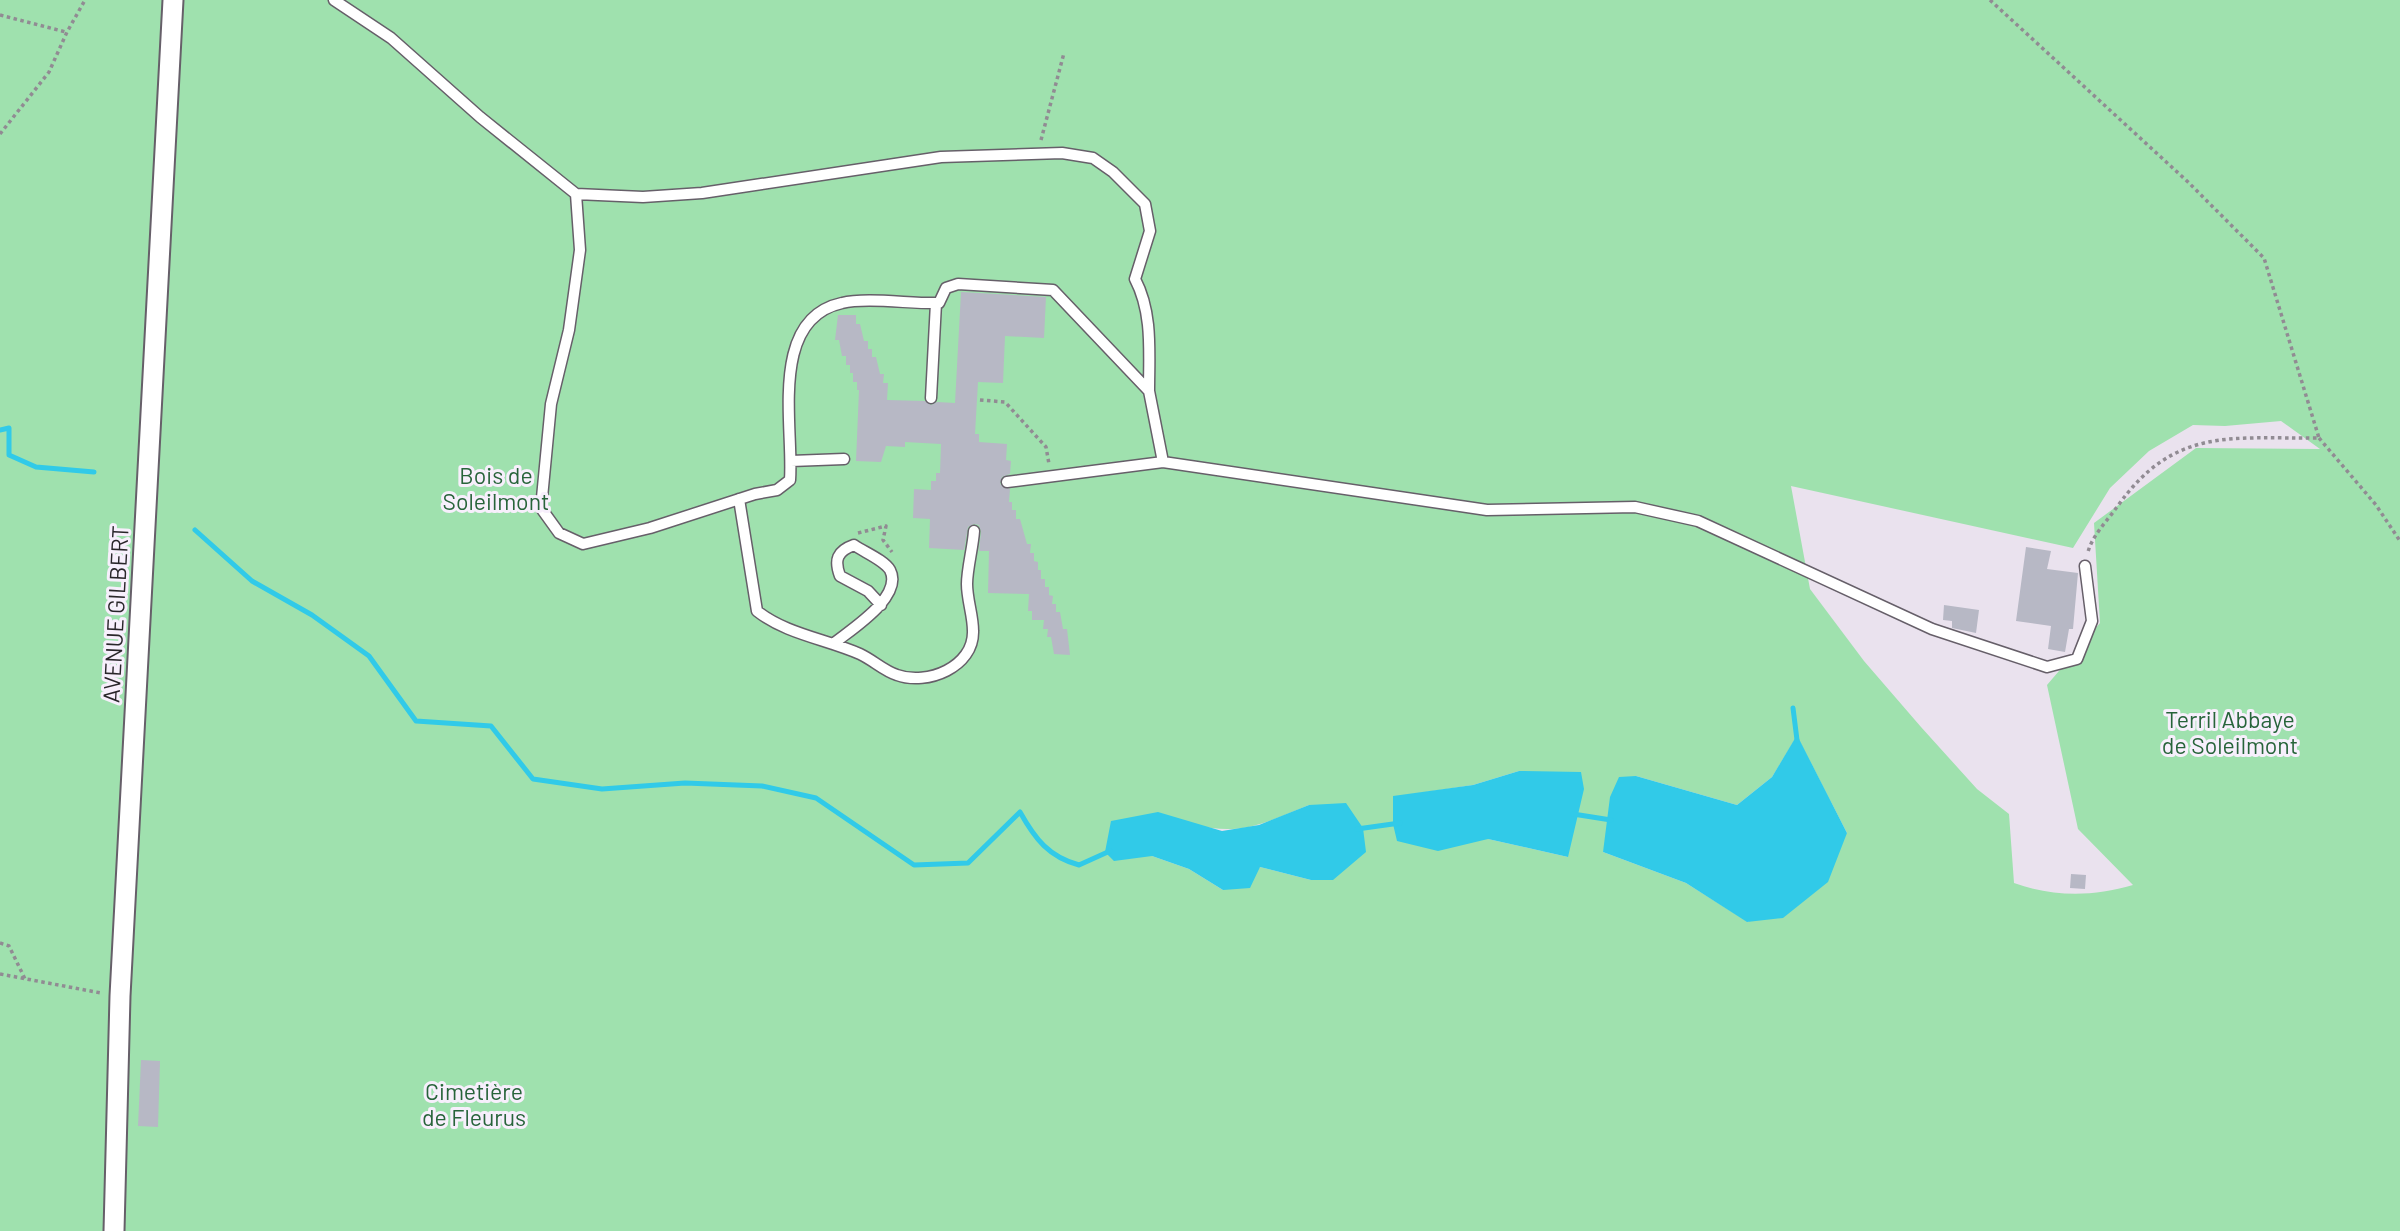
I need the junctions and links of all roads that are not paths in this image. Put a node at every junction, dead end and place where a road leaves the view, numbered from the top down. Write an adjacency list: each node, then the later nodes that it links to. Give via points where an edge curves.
1 (173, 0): 16 (street, AVENUE GILBERT, via 120,996)
2 (334, 0): 3 (lane, via 391,38)
3 (576, 194): 5 (lane, via 643,197 702,192 941,158 1062,153 1093,158 1145,204 1150,232 1135,279 1144,296); 11 (lane, via 580,250 569,330 551,404 541,508 559,533 583,544)
4 (936, 303): 5 (lane, via 946,288 958,284 1053,290); 6 (lane); 8 (lane, via 844,302 827,307 805,327 792,360 789,388)
5 (1149, 391): 9 (lane)
6 (931, 398)
7 (844, 459): 8 (lane)
8 (792, 461): 11 (lane, via 790,480 777,491)
9 (1163, 462): 10 (lane); 13 (lane, via 1487,510 1635,507 1698,521 1932,629 2047,667 2077,659 2092,621)
10 (1007, 482)
11 (739, 499): 15 (lane, via 757,611 774,624)
12 (974, 531): 15 (lane, via 967,579 974,633 958,664 922,679 897,675)
13 (2085, 566)
14 (881, 605): 14 (lane, via 890,592 891,573 854,545 837,556 840,576 869,591); 15 (lane)
15 (833, 644)
16 (114, 1231)

